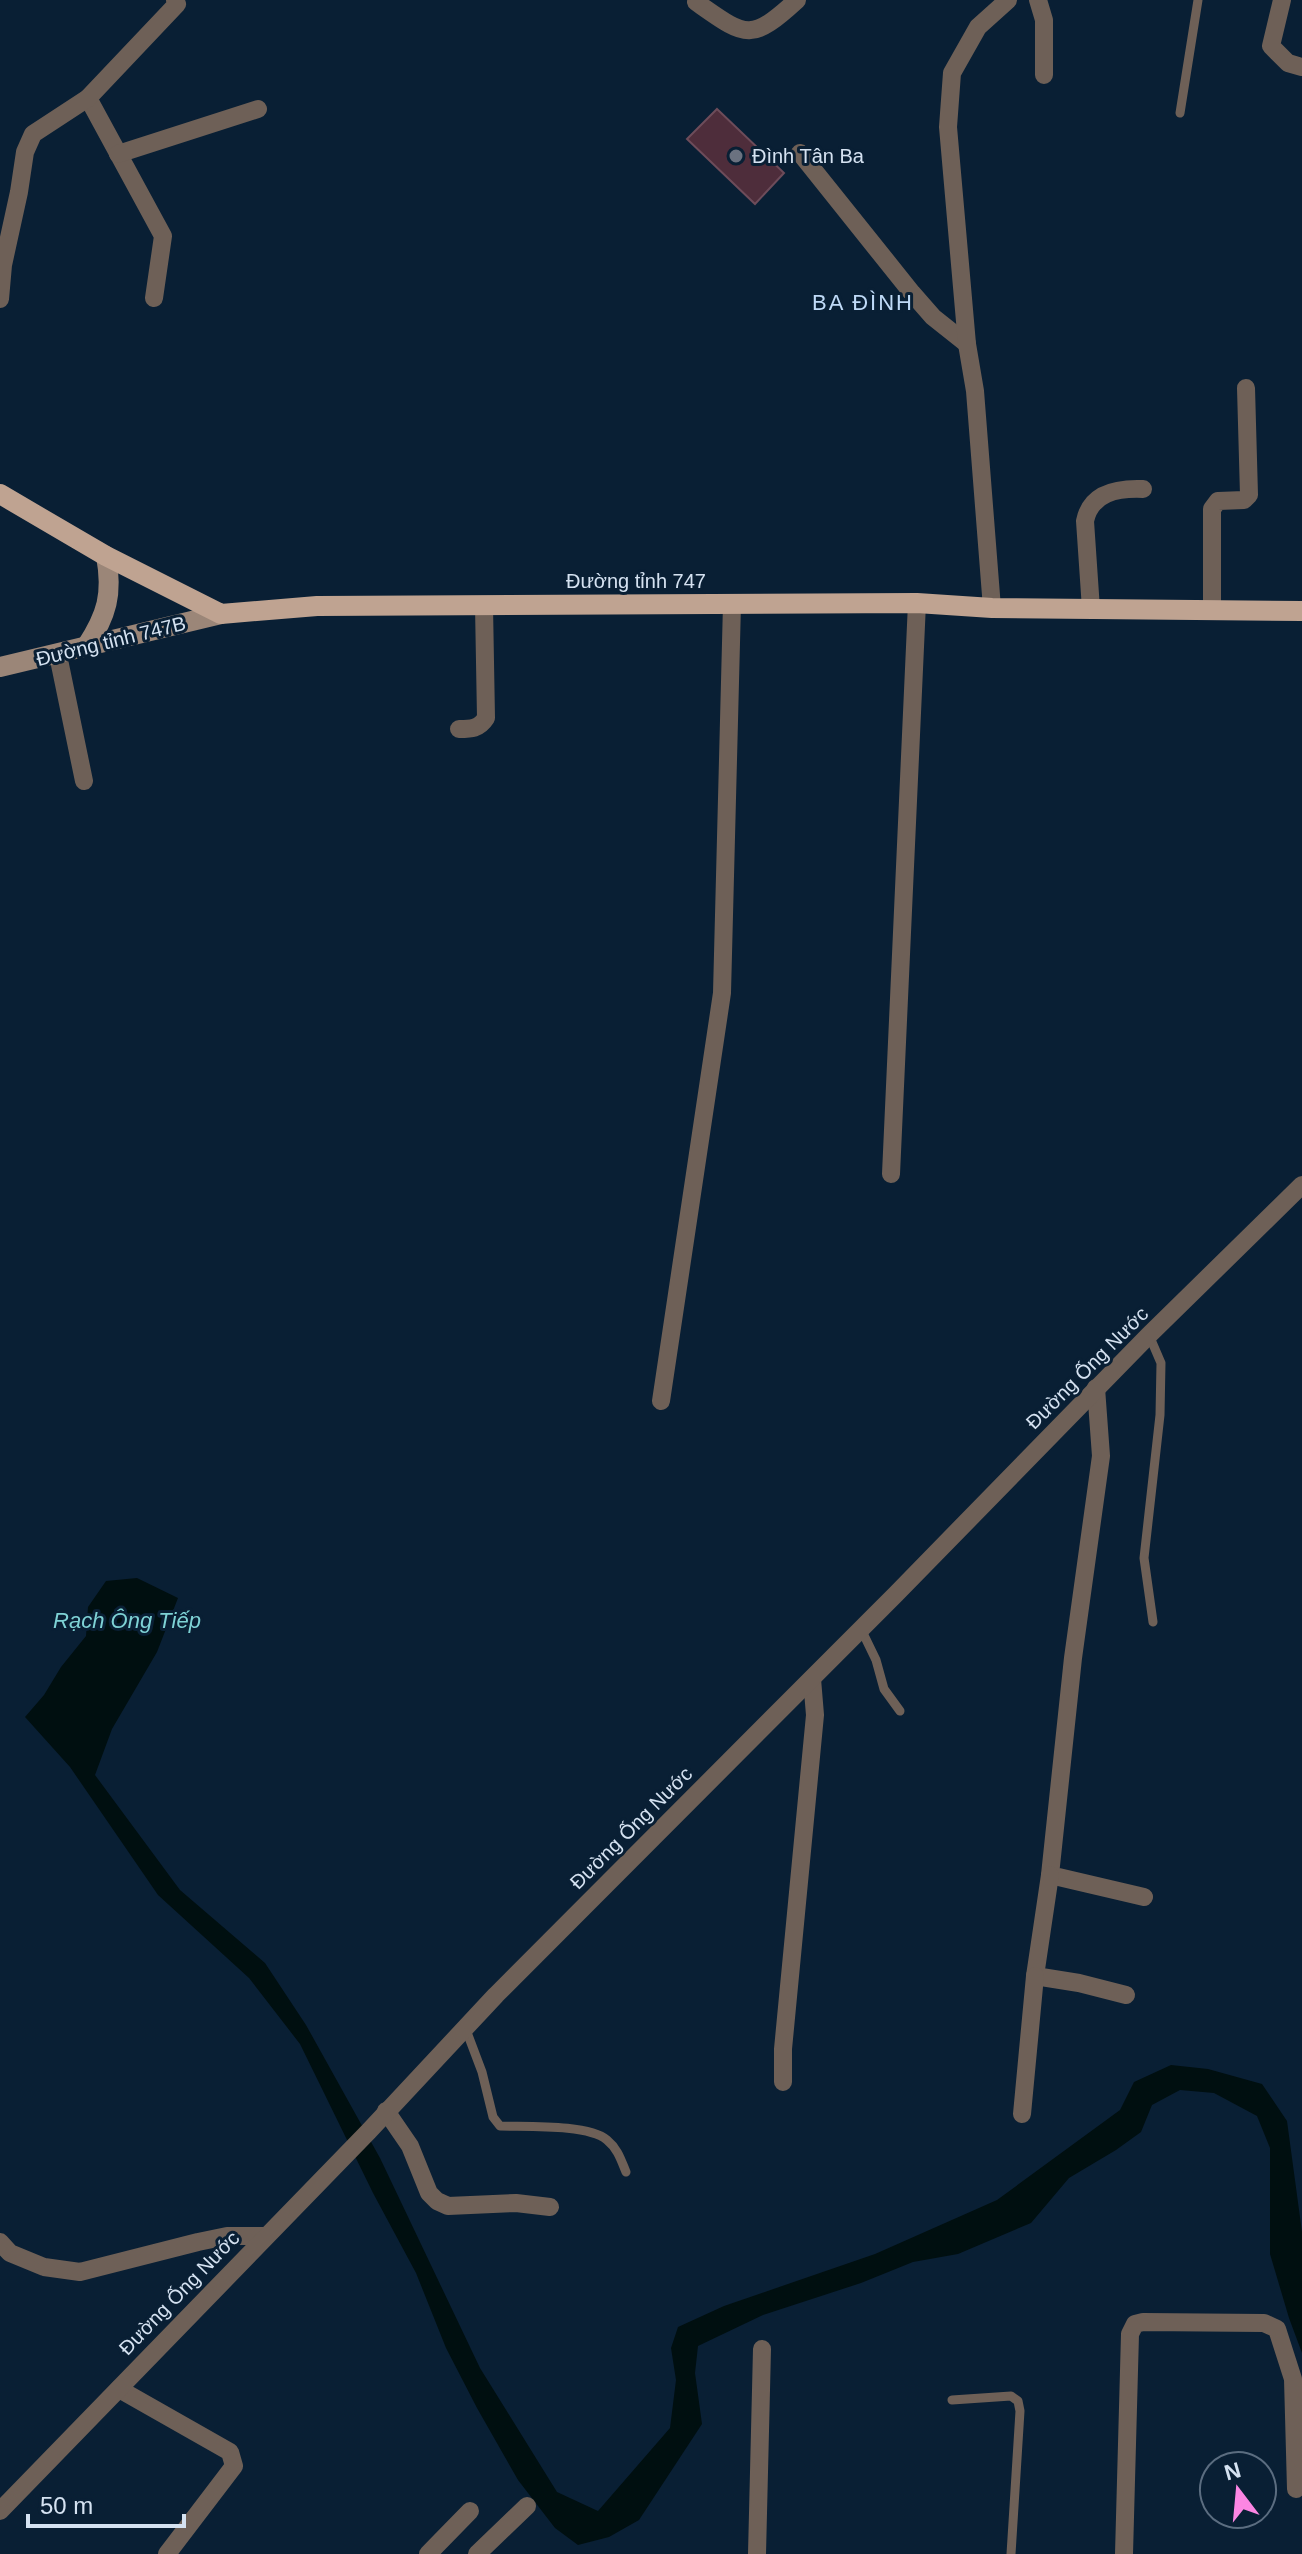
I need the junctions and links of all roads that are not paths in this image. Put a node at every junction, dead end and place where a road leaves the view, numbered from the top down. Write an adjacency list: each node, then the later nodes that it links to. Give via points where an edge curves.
1 (175, 0): 11 (street, via 177,4)
2 (1008, 0): 8 (street)
3 (1038, 0): 10 (street, via 1044,20)
4 (1198, 0): 13 (lane)
5 (1282, 0): 9 (street, via 1271,46 1288,63)
6 (696, 2): 7 (street, via 735,29 754,32 771,24)
7 (787, 3)
8 (984, 7): 18 (street, via 952,73 949,100)
9 (1302, 67)
10 (1044, 75)
11 (88, 98): 15 (street); 17 (street, via 33,134 25,152)
12 (258, 109): 15 (street)
13 (1180, 113)
14 (800, 153): 18 (street, via 922,305)
15 (118, 154): 16 (street, via 163,236)
16 (154, 298)
17 (0, 299)
18 (967, 344): 26 (street)
19 (1246, 388): 28 (street, via 1249,495 1218,501 1212,509)
20 (1143, 489): 27 (street, via 1111,491 1087,511)
21 (0, 494): 22 (main road)
22 (106, 556): 30 (main road); 31 (main road, via 110,575 103,621)
23 (917, 603): 24 (main road, Đường tỉnh 747); 26 (main road, Đường tỉnh 747); 36 (street)
24 (732, 604): 25 (main road, Đường tỉnh 747); 40 (street, via 722,993)
25 (484, 606): 30 (main road, Đường tỉnh 747, via 317,606); 34 (street, via 486,718 472,729)
26 (992, 608): 27 (main road, Đường tỉnh 747)
27 (1091, 609): 28 (main road, Đường tỉnh 747)
28 (1212, 611): 29 (main road, Đường tỉnh 747)
29 (1302, 611)
30 (221, 614): 31 (main road, Đường tỉnh 747B)
31 (86, 647): 32 (main road, Đường tỉnh 747B)
32 (58, 655): 33 (main road, Đường tỉnh 747B); 35 (street)
33 (0, 667)
34 (459, 729)
35 (84, 781)
36 (891, 1174)
37 (1302, 1185): 38 (street, Đường Ống Nước)
38 (1149, 1335): 39 (street, Đường Ống Nước); 41 (lane, via 1161,1363 1144,1558)
39 (1096, 1388): 42 (street, Đường Ống Nước); 45 (street, via 1101,1456)
40 (661, 1401)
41 (1153, 1622)
42 (861, 1629): 43 (street, Đường Ống Nước); 44 (lane, via 884,1689)
43 (812, 1679): 49 (street, Đường Ống Nước); 50 (street, via 815,1715)
44 (900, 1711)
45 (1050, 1875): 46 (street); 47 (street)
46 (1144, 1897)
47 (1035, 1976): 48 (street); 52 (street)
48 (1126, 1995)
49 (465, 2027): 51 (street, Đường Ống Nước); 53 (lane, via 500,2126 589,2131 605,2137 618,2151)
50 (783, 2082)
51 (386, 2111): 54 (street, via 437,2201 448,2206); 55 (street, Đường Ống Nước)
52 (1022, 2114)
53 (626, 2172)
54 (550, 2207)
55 (264, 2236): 56 (street, via 212,2239 80,2272 44,2267 10,2253); 58 (street, Đường Ống Nước)
56 (0, 2242)
57 (762, 2349): 67 (street)
58 (119, 2389): 62 (street, Đường Ống Nước); 64 (street, via 234,2459 234,2466)
59 (952, 2400): 68 (lane, via 1011,2396 1018,2401)
60 (1296, 2489): 69 (street, via 1293,2379 1277,2329 1264,2323 1135,2324 1130,2334)
61 (527, 2506): 66 (street)
62 (0, 2511)
63 (470, 2511): 65 (street)
64 (167, 2554)
65 (428, 2554)
66 (477, 2554)
67 (757, 2554)
68 (1011, 2554)
69 (1124, 2554)

